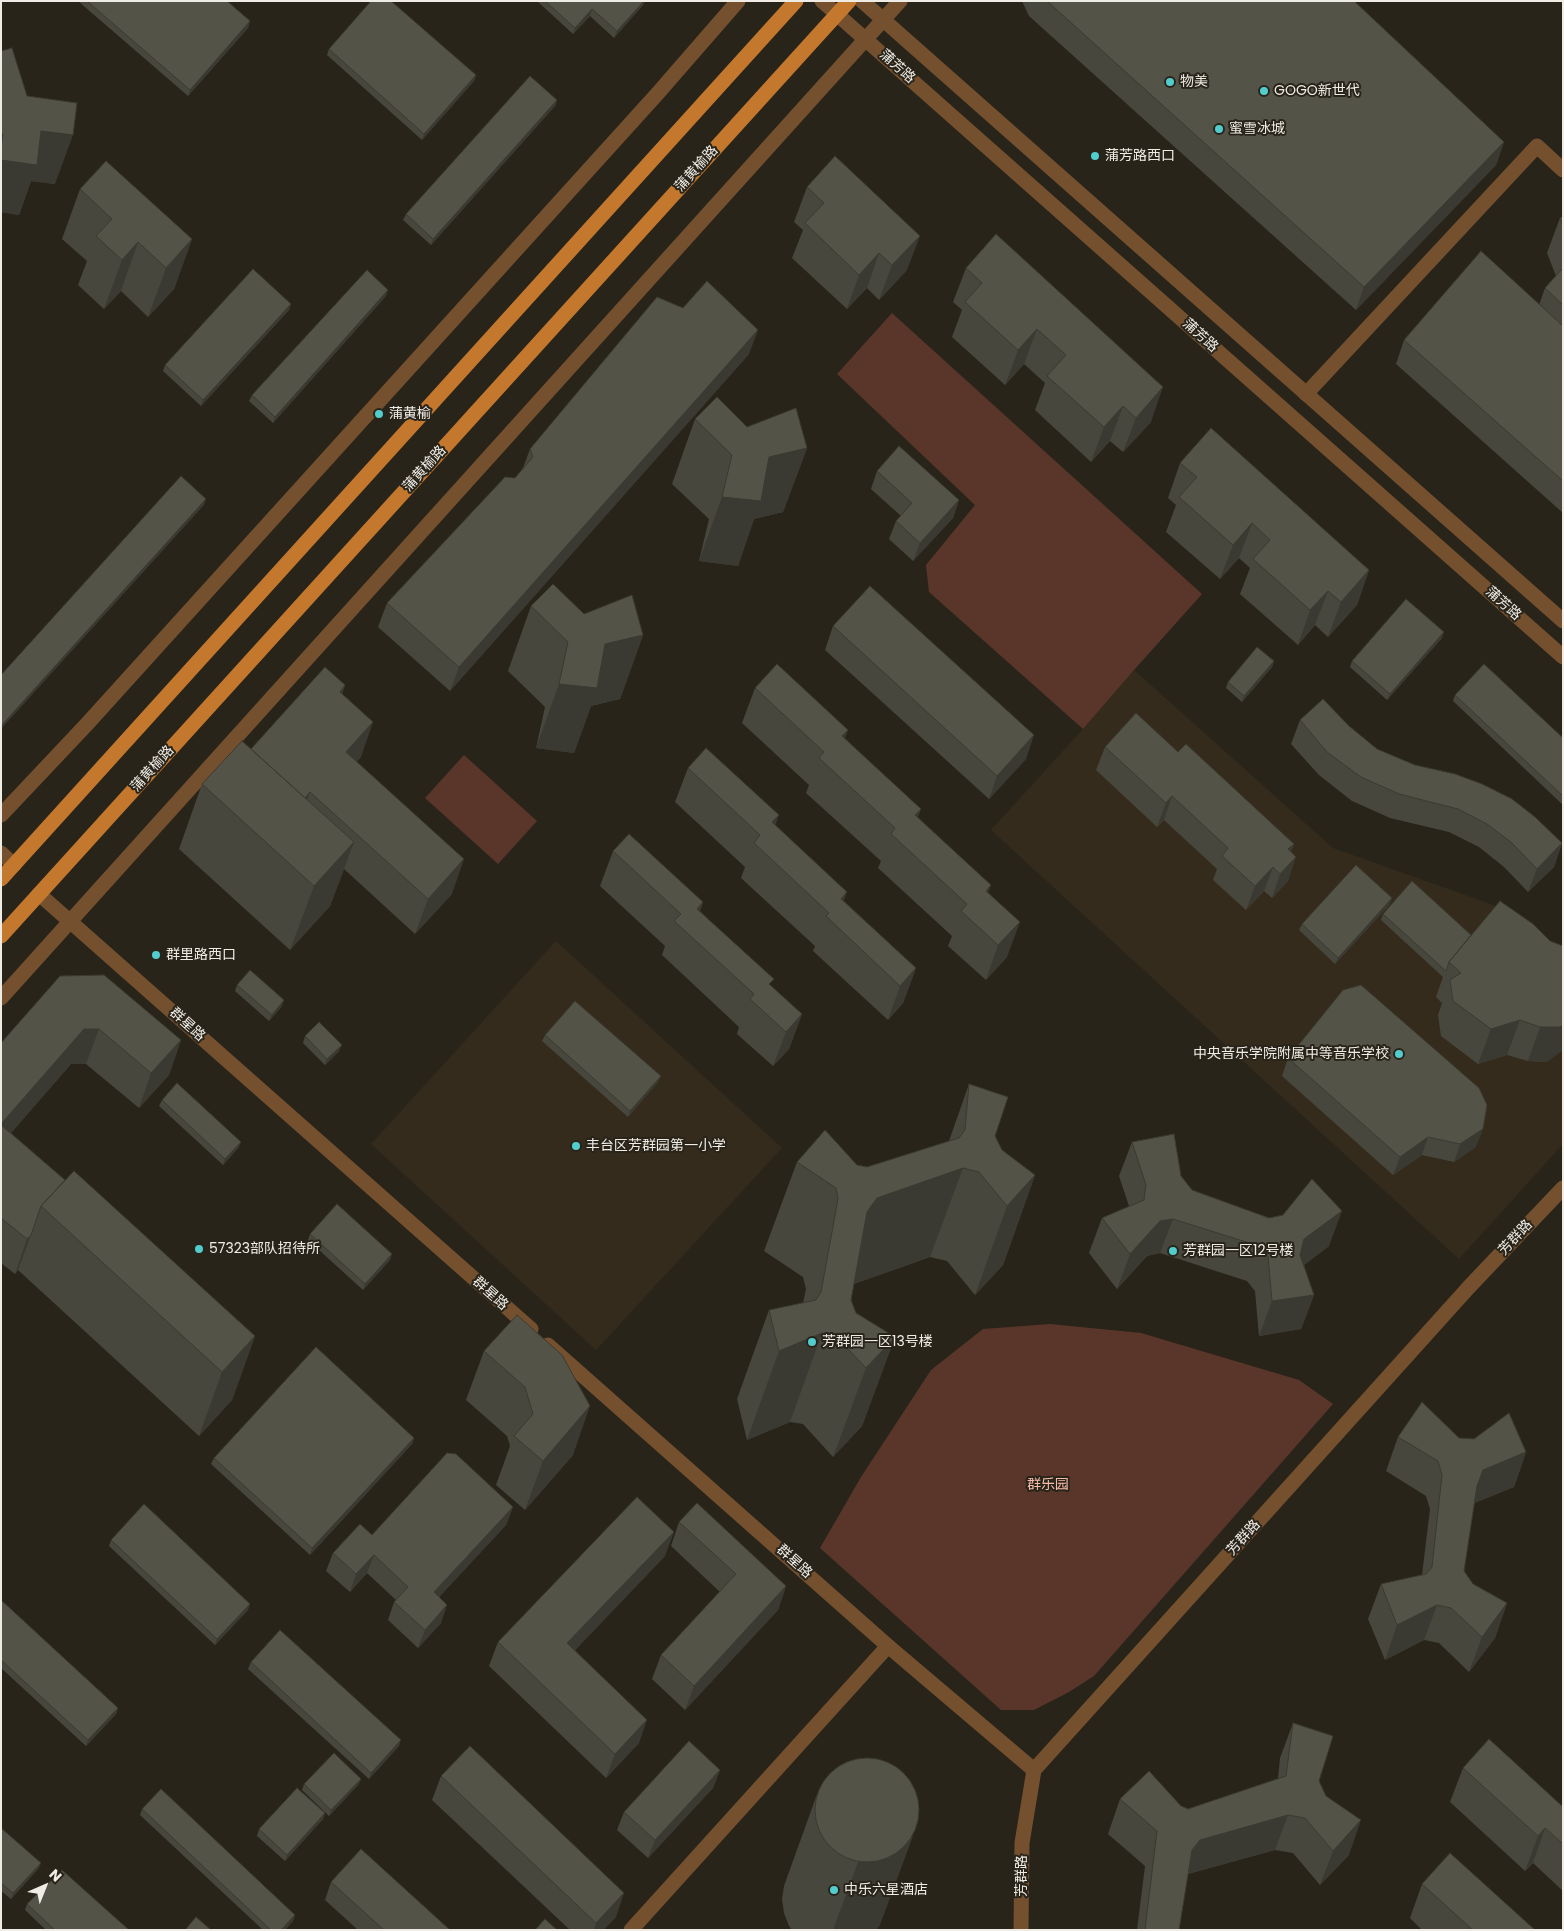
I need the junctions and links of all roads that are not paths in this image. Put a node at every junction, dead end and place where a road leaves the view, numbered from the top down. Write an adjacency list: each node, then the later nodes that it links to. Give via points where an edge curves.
1 (738, 1): 14 (street, via 107,702)
2 (796, 1): 16 (main road)
3 (822, 1): 7 (street, 蒲芳路)
4 (849, 1): 7 (main road, 蒲黄榆路)
5 (862, 1): 8 (street, 蒲芳路)
6 (900, 1): 8 (street)
7 (837, 14): 9 (street, 蒲芳路); 18 (main road, 蒲黄榆路)
8 (883, 20): 9 (street); 11 (street, 蒲芳路)
9 (866, 40): 13 (street, 蒲芳路); 19 (street)
10 (1563, 170): 11 (street, via 1537,146)
11 (1306, 394): 12 (street, 蒲芳路)
12 (1563, 621)
13 (1563, 657)
14 (1, 815)
15 (1, 853): 16 (street)
16 (14, 865): 17 (main road)
17 (1, 879)
18 (39, 894): 19 (street, 群星路); 20 (main road, 蒲黄榆路)
19 (70, 922): 21 (street); 23 (street, 群星路)
20 (1, 936)
21 (1, 998)
22 (1563, 1188): 24 (street, 芳群路, via 1462,1295)
23 (888, 1646): 24 (street, 群星路); 25 (street)
24 (1034, 1770): 26 (street, 芳群路, via 1022,1843)
25 (631, 1930)
26 (1021, 1930)

